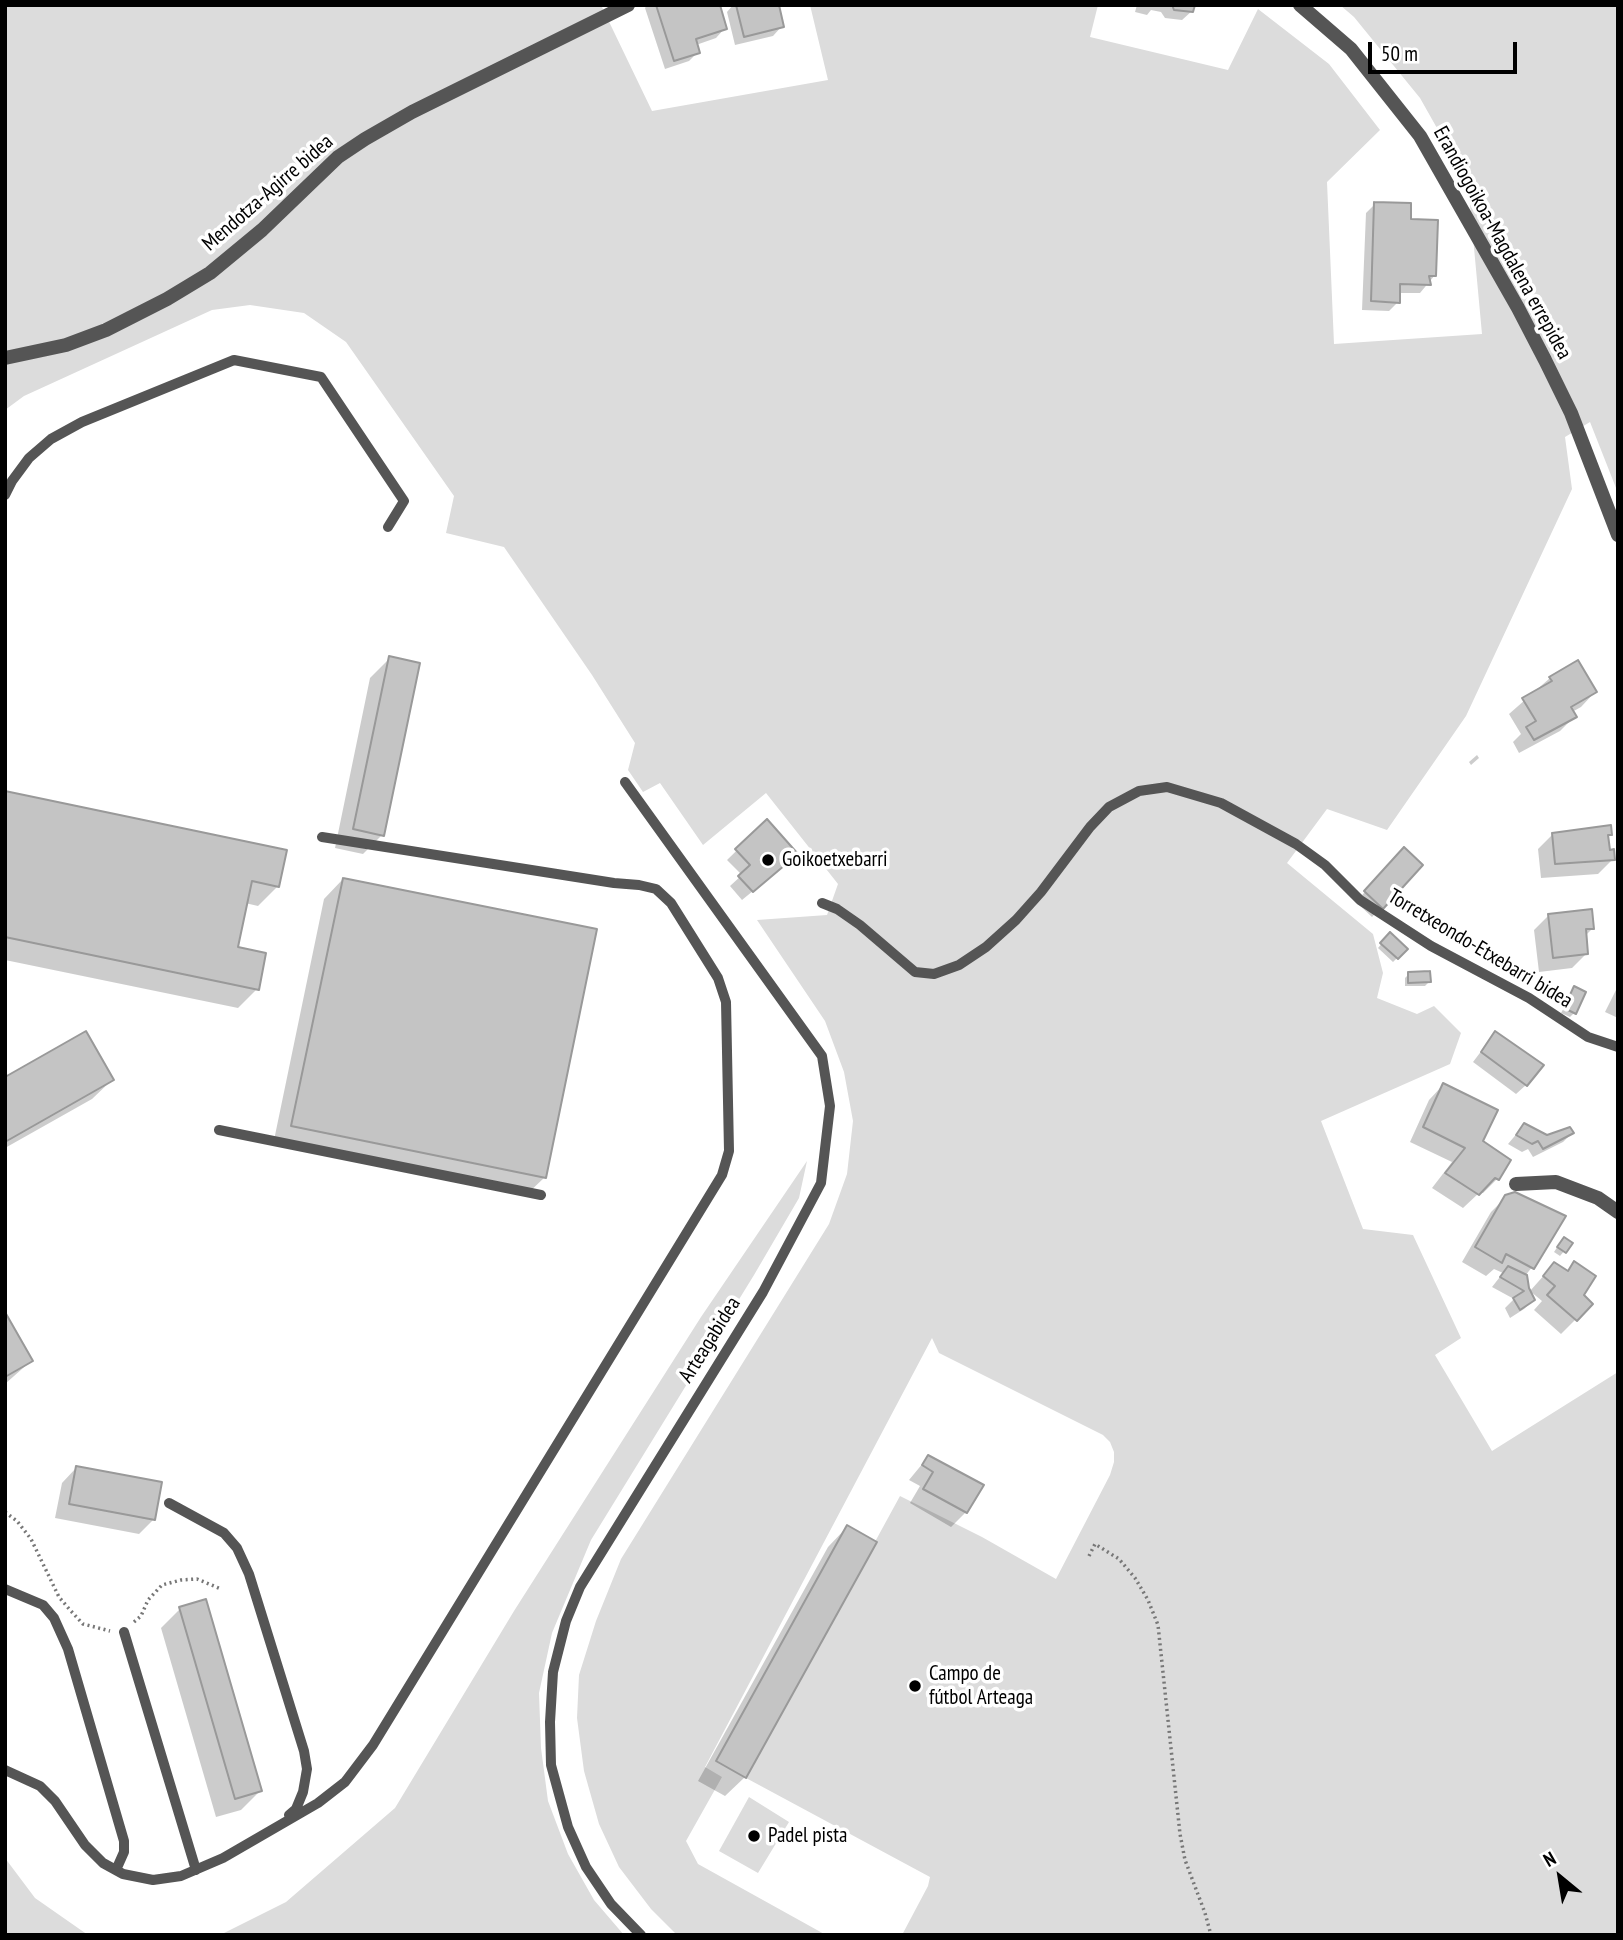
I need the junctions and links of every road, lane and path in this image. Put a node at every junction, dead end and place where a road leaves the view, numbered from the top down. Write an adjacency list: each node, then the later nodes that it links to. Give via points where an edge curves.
1 (628, 5): 3 (street, Mendotza-Agirre bidea, via 365,139 338,157 210,273 167,299 66,345)
2 (1300, 5): 6 (street, Erandiogoikoa-Magdalena errepidea, via 1351,49 1420,136 1545,360 1571,413)
3 (5, 358)
4 (5, 495): 5 (lane, via 29,458 51,439 234,360 321,377 404,501)
5 (388, 527)
6 (1618, 535)
7 (625, 782): 25 (lane, Arteagabidea, via 822,1056 830,1106 821,1183 763,1292 580,1587 553,1672 551,1765 568,1827 586,1867 611,1904)
8 (322, 838): 22 (lane, via 656,889 671,903 718,978 726,1002 729,1151 722,1175 373,1745 345,1782)
9 (822, 903): 10 (lane, Torretxeondo-Etxebarri bidea, via 860,925 915,972 934,974 959,965 1016,920 1110,807 1139,791 1167,787 1222,803 1296,844 1360,900 1431,946 1529,998 1588,1037)
10 (1618, 1047)
11 (219, 1130): 13 (lane)
12 (1516, 1184): 14 (street, via 1556,1182 1598,1198)
13 (541, 1195)
14 (1618, 1212)
15 (169, 1503): 22 (lane, via 224,1533 249,1574 307,1769 296,1809)
16 (5, 1512): 20 (path, via 31,1539 59,1597 83,1624)
17 (1089, 1556): 26 (path, via 1095,1544 1119,1559 1135,1578 1158,1625 1180,1834)
18 (5, 1589): 23 (lane, via 43,1605 59,1626 124,1840)
19 (221, 1589): 20 (path, via 197,1579 162,1585)
20 (124, 1632): 24 (lane)
21 (5, 1770): 23 (lane, via 40,1786 85,1846)
22 (274, 1829): 24 (lane)
23 (116, 1870): 24 (lane, via 153,1881)
24 (196, 1870)
25 (641, 1935)
26 (1211, 1935)

